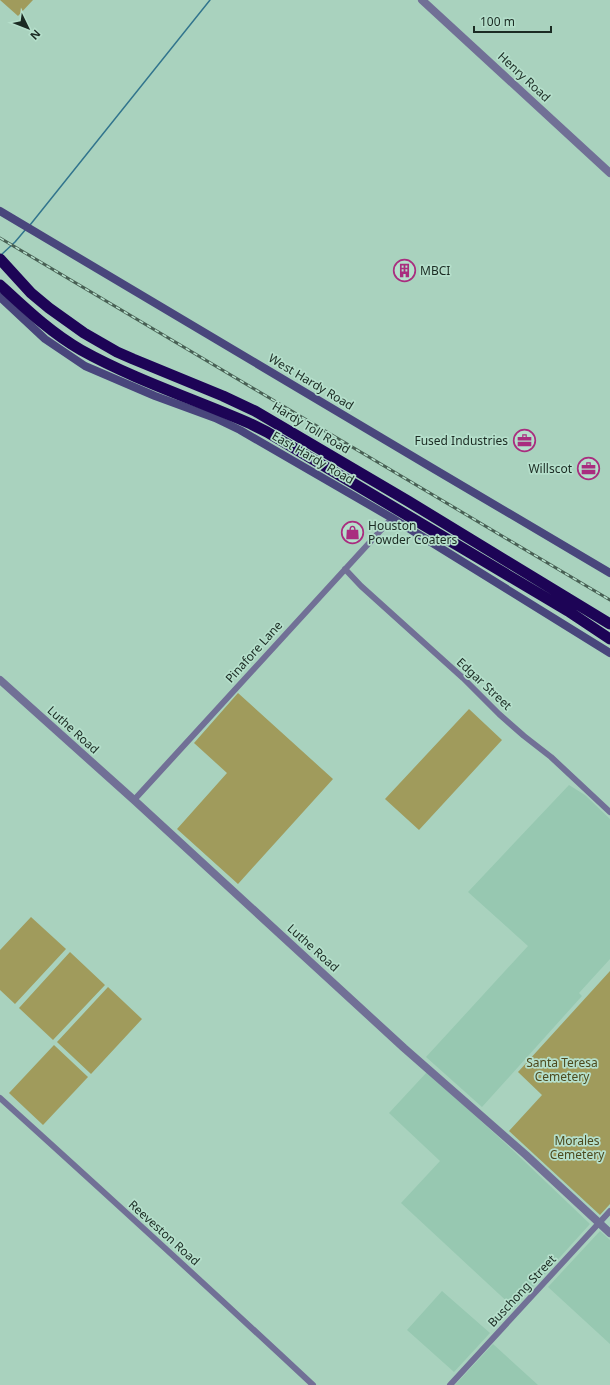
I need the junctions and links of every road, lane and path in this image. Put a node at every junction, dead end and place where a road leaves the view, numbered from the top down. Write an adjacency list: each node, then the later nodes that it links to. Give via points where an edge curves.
1 (422, 0): 2 (street, Henry Road)
2 (610, 173)
3 (0, 211): 8 (main road, West Hardy Road)
4 (0, 259): 9 (highway, Hardy Toll Road, via 31,293 100,343 255,411)
5 (1, 290): 6 (main road, East Hardy Road, via 45,340 85,366 240,430); 10 (highway, via 80,349 267,432 568,611)
6 (392, 518): 7 (street, Pinafore Lane); 11 (main road, East Hardy Road)
7 (345, 568): 13 (street, Pinafore Lane); 14 (street, Edgar Street, via 361,586 499,714 551,757)
8 (610, 573)
9 (610, 624)
10 (610, 639)
11 (610, 653)
12 (0, 680): 13 (street, Luthe Road)
13 (134, 800): 17 (street, Luthe Road)
14 (610, 812)
15 (0, 1098): 19 (street, Reeveston Road)
16 (610, 1211): 17 (street, Buschong Street)
17 (598, 1223): 18 (street, Luthe Road); 20 (street, Buschong Street)
18 (610, 1234)
19 (313, 1385)
20 (450, 1385)

